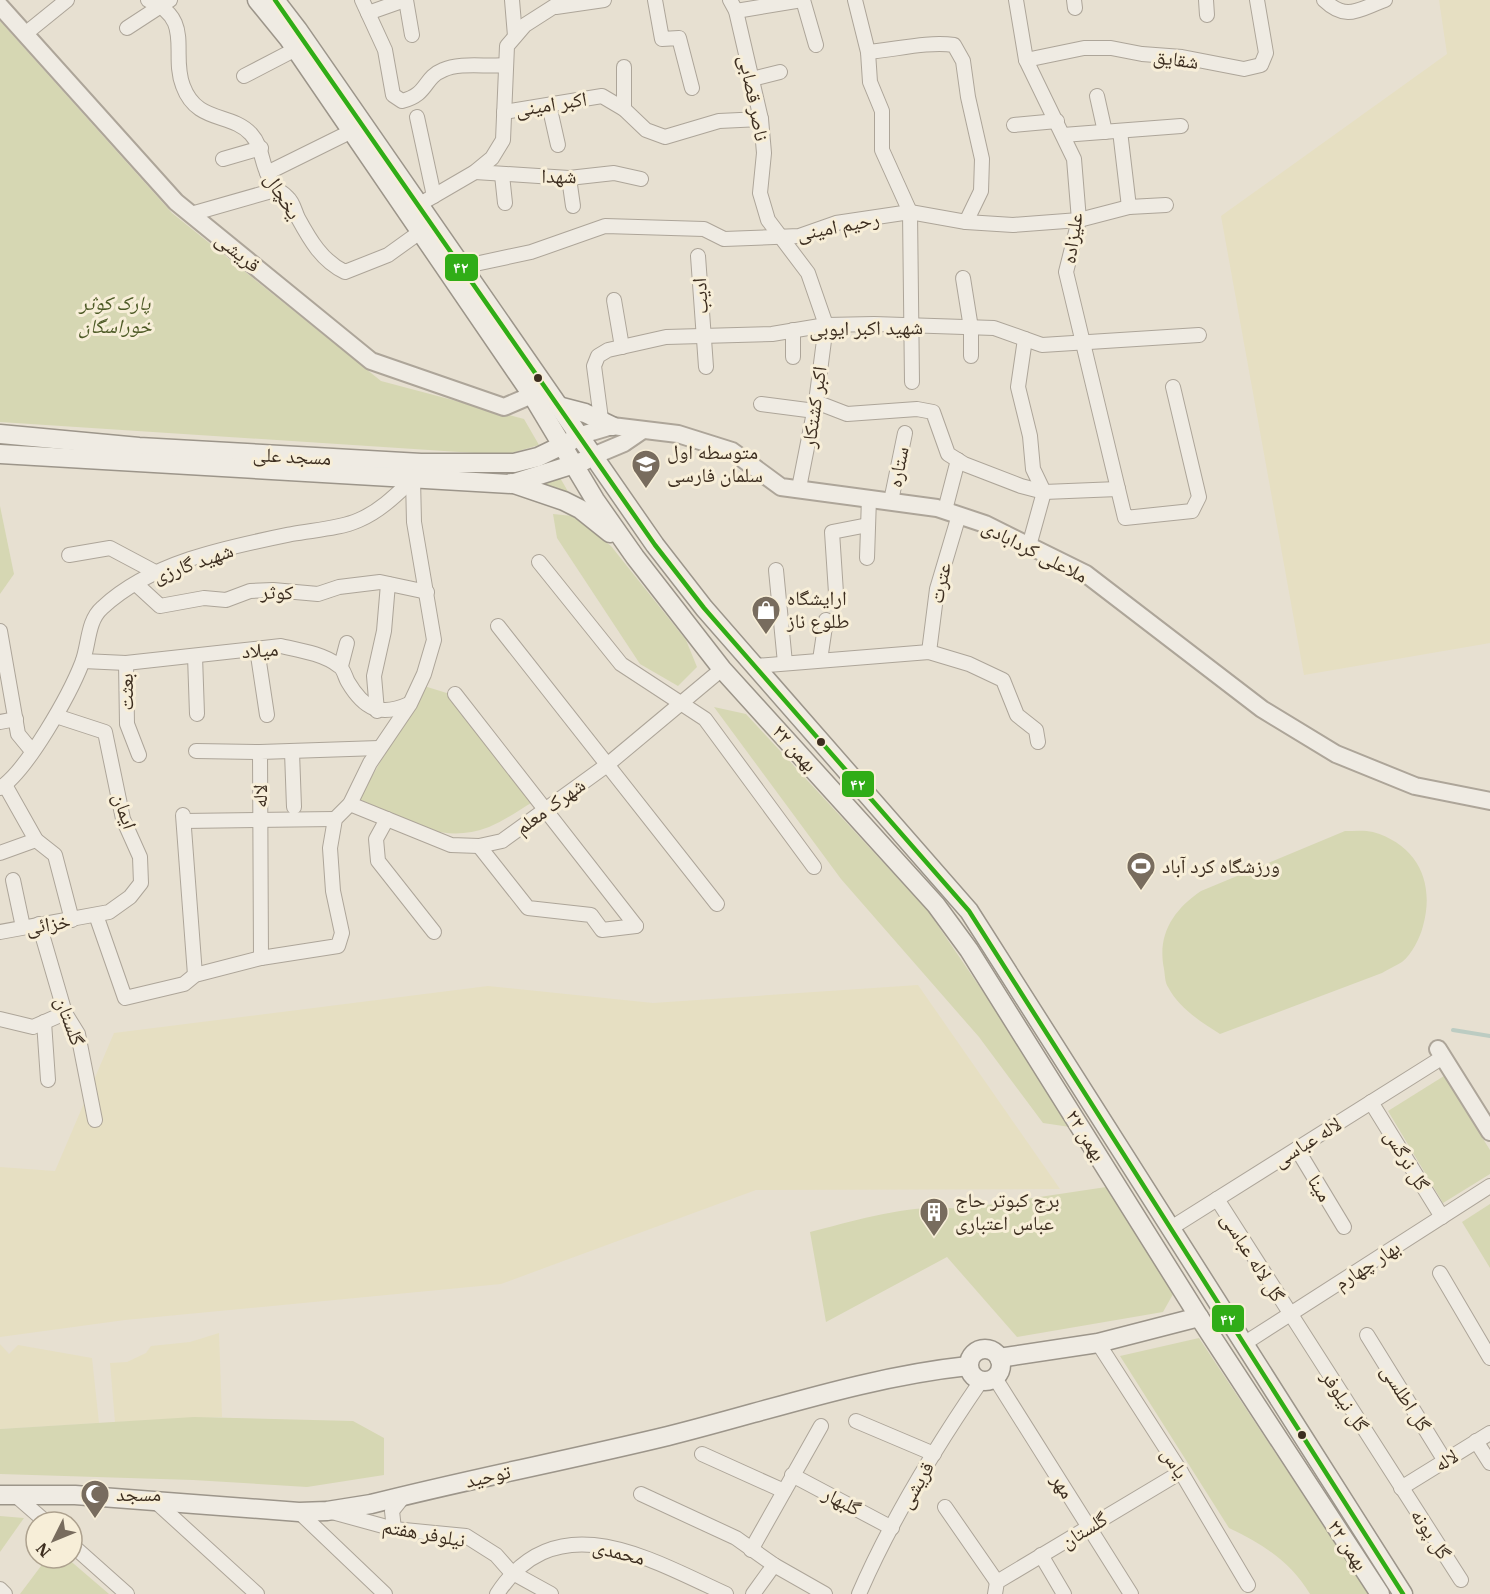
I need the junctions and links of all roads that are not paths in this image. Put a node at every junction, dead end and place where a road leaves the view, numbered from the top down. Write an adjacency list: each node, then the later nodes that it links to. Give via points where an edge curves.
1 (67, 0): 23 (street)
2 (148, 0): 16 (street)
3 (257, 0): 27 (main road, ۲۲ بهمن)
4 (274, 0): 58 (main road, ۲۲ بهمن)
5 (405, 0): 19 (street); 24 (street)
6 (512, 0): 25 (street)
7 (604, 0): 17 (street)
8 (655, 0): 35 (street, via 662,39 679,38)
9 (802, 0): 20 (street); 26 (street)
10 (855, 0): 28 (street)
11 (1016, 0): 29 (street, علیزاده)
12 (1206, 0): 21 (street)
13 (1257, 0): 29 (street, شقایق, via 1266,52 1261,65 1244,69 1111,48 1084,48)
14 (1324, 0): 15 (street, via 1336,11 1347,14)
15 (1385, 0)
16 (166, 3): 22 (street); 50 (street, یخچال, via 175,23 181,83 190,102 249,132)
17 (560, 4): 25 (street, via 525,25)
18 (0, 6): 23 (street, قریشی)
19 (365, 6): 30 (street, via 385,50 393,95 402,101 418,97 441,70)
20 (733, 6): 34 (street, ناصر قصابی)
21 (1207, 15)
22 (127, 28)
23 (26, 34): 64 (street, قریشی)
24 (412, 35)
25 (515, 36): 30 (street, via 507,46)
26 (816, 45)
27 (296, 49): 33 (street); 46 (main road, ۲۲ بهمن)
28 (868, 52): 63 (street, via 870,82 882,111 882,150); 66 (street, via 938,43 954,45 963,61 982,159 981,191)
29 (1026, 60): 42 (street, علیزاده)
30 (505, 65): 39 (street)
31 (624, 67): 38 (street)
32 (780, 72): 34 (street)
33 (244, 76)
34 (752, 79): 41 (street, ناصر قصابی)
35 (692, 88)
36 (1097, 96): 47 (street)
37 (549, 105): 38 (street, اکبر امینی, via 602,96); 39 (street, اکبر امینی); 49 (street)
38 (624, 109): 41 (street, اکبر امینی, via 646,130 665,137 719,121)
39 (504, 112): 52 (street, via 503,140 492,158)
40 (417, 117): 58 (street)
41 (762, 119): 68 (street, ناصر قصابی, via 760,193 768,220)
42 (1057, 121): 43 (street); 48 (street, علیزاده)
43 (1014, 125)
44 (1181, 126): 45 (street)
45 (1120, 130): 47 (street); 62 (street)
46 (352, 131): 53 (street); 67 (main road, ۲۲ بهمن)
47 (1105, 132): 48 (street)
48 (1063, 135): 65 (street, علیزاده, via 1074,159)
49 (558, 145)
50 (261, 148): 51 (street); 53 (street, یخچال)
51 (223, 159)
52 (475, 172): 54 (street, شهدا); 58 (street)
53 (267, 173): 57 (street, یخچال)
54 (502, 175): 55 (street, شهدا); 59 (street)
55 (569, 177): 56 (street, شهدا, via 614,172); 61 (street)
56 (641, 179)
57 (275, 190): 64 (street); 67 (street, یخچال, via 288,198 311,242 334,267 345,272 388,255)
58 (427, 200): 70 (main road, ۲۲ بهمن)
59 (506, 203)
60 (1166, 205): 62 (street, رحیم امینی)
61 (573, 206)
62 (1129, 207): 65 (street, رحیم امینی)
63 (910, 212): 66 (street, رحیم امینی); 68 (street, رحیم امینی, via 836,223 799,236); 74 (street)
64 (191, 214): 87 (street, قریشی, via 371,361 504,407)
65 (1079, 220): 66 (street, رحیم امینی, via 1013,225); 80 (street, علیزاده, via 1066,272)
66 (966, 222)
67 (420, 232): 87 (main road, ۲۲ بهمن)
68 (780, 236): 70 (street, رحیم امینی, via 724,239 704,229 605,226 531,252); 73 (street, ناصر قصابی, via 808,273)
69 (698, 256): 78 (street, ادیب)
70 (461, 267): 89 (main road, ۲۲ بهمن)
71 (963, 278): 75 (street)
72 (614, 300): 81 (street)
73 (826, 325): 74 (street, شهید اکبر ایوبی); 76 (street, شهید اکبر ایوبی); 90 (street, اکبر کشتکار)
74 (912, 326): 75 (street, شهید اکبر ایوبی); 85 (street)
75 (971, 328): 79 (street, شهید اکبر ایوبی, via 994,328); 82 (street)
76 (793, 330): 78 (street, شهید اکبر ایوبی); 83 (street)
77 (1199, 335): 80 (street, شهید اکبر ایوبی)
78 (702, 336): 81 (street, شهید اکبر ایوبی, via 666,337); 84 (street, ادیب)
79 (1025, 339): 80 (street, شهید اکبر ایوبی, via 1042,345); 107 (street, via 1018,387 1033,469)
80 (1082, 342): 106 (street, علیزاده)
81 (622, 347): 91 (street, شهید اکبر ایوبی, via 598,356 594,366)
82 (971, 356)
83 (793, 357)
84 (706, 367)
85 (912, 382)
86 (1173, 387): 106 (street, علیزاده, via 1199,497 1192,511 1125,518)
87 (535, 401): 95 (main road, ۲۲ بهمن); 99 (main road, via 544,434)
88 (761, 404): 90 (street)
89 (558, 406): 91 (main road); 95 (main road, ۲۲ بهمن)
90 (816, 406): 100 (street, via 847,414 933,412 948,454); 105 (street, اکبر کشتکار)
91 (607, 423): 92 (street, ملاعلی کردابادی); 95 (street)
92 (643, 429): 98 (street, via 624,443); 105 (street, ملاعلی کردابادی, via 678,434 732,451 781,487)
93 (904, 433): 109 (street, ستاره)
94 (0, 435): 97 (main road, مسجد علی)
95 (570, 441): 98 (main road, ۲۲ بهمن); 99 (main road, مسجد علی); 102 (main road, ۲۲ بهمن)
96 (0, 454): 97 (main road, مسجد علی)
97 (139, 456): 101 (main road, مسجد علی); 103 (main road, مسجد علی)
98 (593, 456): 102 (main road); 135 (main road, ۲۲ بهمن, via 655,545)
99 (538, 457): 101 (main road, مسجد علی)
100 (958, 460): 107 (street); 110 (street, عترت)
101 (507, 463): 104 (main road)
102 (574, 465): 104 (main road); 114 (main road, ۲۲ بهمن)
103 (413, 479): 104 (main road, مسجد علی); 118 (street, شهید گارزی, via 387,504 357,521 196,558); 121 (street, via 414,522)
104 (511, 484): 114 (main road, via 546,493 580,509)
105 (799, 488): 108 (street, ملاعلی کردابادی)
106 (1118, 489): 107 (street)
107 (1044, 492): 112 (street)
108 (869, 498): 109 (street, ملاعلی کردابادی); 111 (street)
109 (891, 501): 110 (street, ملاعلی کردابادی)
110 (952, 513): 112 (street, ملاعلی کردابادی); 128 (street, عترت)
111 (868, 525): 115 (street); 122 (street, via 832,532)
112 (1029, 546): 155 (street, ملاعلی کردابادی, via 1086,574 1262,709 1336,754 1415,786)
113 (69, 555): 118 (street, via 110,548)
114 (635, 557): 136 (main road, ۲۲ بهمن)
115 (867, 558)
116 (539, 562): 138 (street, via 621,664)
117 (776, 570): 133 (street)
118 (157, 573): 119 (street, شهید گارزی)
119 (136, 584): 120 (street, کوثر, via 160,606 204,597 226,600 250,591 318,594 339,587); 131 (street, شهید گارزی, via 100,609 88,634)
120 (388, 584): 121 (street, کوثر); 140 (street, via 384,631 374,676)
121 (427, 592): 139 (street, via 434,640)
122 (836, 593)
123 (826, 620): 130 (street)
124 (498, 626): 153 (street)
125 (0, 631): 144 (street)
126 (347, 643): 134 (street)
127 (257, 649): 129 (street, میلاد); 134 (street, میلاد, via 281,646); 142 (street)
128 (929, 652): 130 (street); 146 (street, via 1003,680 1017,715 1036,730)
129 (195, 656): 132 (street, میلاد); 141 (street)
130 (820, 660): 133 (street)
131 (83, 661): 132 (street, میلاد); 143 (street, شهید گارزی)
132 (126, 663): 152 (street, بعثت, via 127,724)
133 (784, 663): 135 (street)
134 (341, 666): 140 (street, via 359,697)
135 (755, 666): 167 (main road, ۲۲ بهمن)
136 (722, 669): 138 (street, شهرک معلم); 169 (main road, ۲۲ بهمن)
137 (455, 694): 158 (street)
138 (681, 703): 153 (street, شهرک معلم); 165 (street, via 705,719)
139 (410, 704): 140 (street, via 394,711); 147 (street)
140 (377, 711)
141 (197, 714)
142 (267, 715)
143 (56, 716): 149 (street, شهید گارزی); 170 (street, ایمان, via 105,732 123,819 140,858 141,883 109,912)
144 (16, 719): 145 (street); 149 (street, via 18,734)
145 (0, 722)
146 (1038, 742)
147 (379, 748): 151 (street); 156 (street)
148 (196, 751): 150 (street)
149 (32, 752): 154 (street, شهید گارزی)
150 (260, 752): 151 (street); 159 (street, لاله)
151 (291, 752): 157 (street)
152 (139, 755)
153 (607, 765): 158 (street, شهرک معلم); 168 (street)
154 (2, 787): 162 (street)
155 (1490, 801)
156 (350, 804): 160 (street); 161 (street, شهرک معلم)
157 (294, 807)
158 (545, 809): 163 (street, شهرک معلم, via 502,841); 163 (street, via 636,926 602,930 591,915 528,908)
159 (259, 819): 160 (street); 176 (street, لاله); 177 (street, via 183,818)
160 (335, 819): 176 (street, via 330,848 333,891 342,933 338,946)
161 (387, 819): 163 (street, شهرک معلم, via 451,845); 175 (street, via 376,839 378,861)
162 (36, 840): 164 (street); 171 (street, via 55,855)
163 (479, 846)
164 (0, 853)
165 (814, 867)
166 (13, 880): 173 (street)
167 (961, 902): 169 (main road); 190 (main road, ۲۲ بهمن)
168 (717, 904)
169 (943, 914): 194 (main road, ۲۲ بهمن)
170 (96, 915): 171 (street, خزائی); 177 (street, via 125,998 183,984)
171 (72, 920): 172 (street, خزائی)
172 (39, 924): 173 (street, خزائی); 178 (street, گلستان)
173 (23, 927): 174 (street, خزائی)
174 (0, 932)
175 (434, 932)
176 (261, 958): 177 (street)
177 (195, 975)
178 (65, 1013): 180 (street); 184 (street, گلستان, via 78,1034)
179 (0, 1019): 180 (street, via 33,1027)
180 (44, 1022): 182 (street)
181 (1440, 1053): 183 (street, لاله عباسی); 185 (street)
182 (48, 1080)
183 (1371, 1102): 186 (street, لاله عباسی); 189 (street, گل نرگس)
184 (95, 1120)
185 (1490, 1132)
186 (1297, 1149): 188 (street, لاله عباسی); 191 (street, مینا)
187 (1490, 1186): 189 (street, بهار چهارم)
188 (1217, 1199): 190 (street, لاله عباسی); 193 (street, گل لاله عباسی)
189 (1442, 1217): 193 (street, بهار چهارم)
190 (1172, 1227): 197 (main road, ۲۲ بهمن)
191 (1344, 1227)
192 (1440, 1273): 199 (street)
193 (1290, 1315): 197 (street, بهار چهارم); 212 (street, گل نیلوفر)
194 (1199, 1317): 196 (main road); 246 (main road, ۲۲ بهمن)
195 (1367, 1335): 208 (street, گل اطلسی)
196 (1098, 1343): 198 (main road); 210 (street, یاس)
197 (1245, 1343): 247 (main road, ۲۲ بهمن)
198 (999, 1358): 200 (main road, via 995,1352 981,1349 970,1358); 201 (main road, via 1001,1365)
199 (1490, 1358)
200 (968, 1366): 201 (main road, via 975,1378); 216 (main road, توحید, via 919,1371 834,1390 668,1436)
201 (988, 1380): 207 (street, قریشی); 223 (street, مهر)
202 (856, 1421): 207 (street)
203 (821, 1426): 211 (street)
204 (1490, 1432): 205 (street, لاله)
205 (1476, 1441): 208 (street, لاله); 209 (street)
206 (702, 1454): 213 (street)
207 (934, 1454): 222 (street, قریشی)
208 (1445, 1461): 212 (street, لاله)
209 (1490, 1462)
210 (1181, 1472): 223 (street, گلستان); 231 (street, یاس)
211 (792, 1475): 213 (street); 222 (street, گلبهار)
212 (1401, 1488): 230 (street, گل پونه)
213 (784, 1491): 225 (street)
214 (641, 1494): 225 (street, via 736,1538)
215 (8, 1495): 217 (main road, توحید); 219 (street)
216 (404, 1496): 220 (main road, توحید); 224 (street, via 392,1511)
217 (156, 1501): 221 (main road, توحید); 236 (street)
218 (945, 1507): 232 (street)
219 (29, 1510)
220 (327, 1511): 221 (main road, توحید); 224 (street, نیلوفر هفتم)
221 (299, 1512): 237 (street)
222 (892, 1527): 243 (street, قریشی)
223 (1089, 1527): 227 (street, گلستان); 245 (street, مهر)
224 (394, 1530): 229 (street, نیلوفر هفتم, via 466,1536 496,1555)
225 (752, 1550): 228 (street)
226 (84, 1556): 235 (street)
227 (1041, 1556): 232 (street, گلستان); 244 (street)
228 (774, 1565): 241 (street); 242 (street)
229 (511, 1572): 238 (street); 239 (street, نیلوفر هفتم); 240 (street, محمدی, via 540,1555 578,1542 631,1551)
230 (1461, 1580)
231 (1248, 1585)
232 (996, 1588)
233 (0, 1589): 234 (street)
234 (5, 1594)
235 (127, 1594)
236 (257, 1594)
237 (385, 1594)
238 (498, 1594)
239 (551, 1594)
240 (726, 1594)
241 (753, 1594)
242 (825, 1594)
243 (859, 1594)
244 (1064, 1594)
245 (1131, 1594)
246 (1380, 1594)
247 (1403, 1594)

